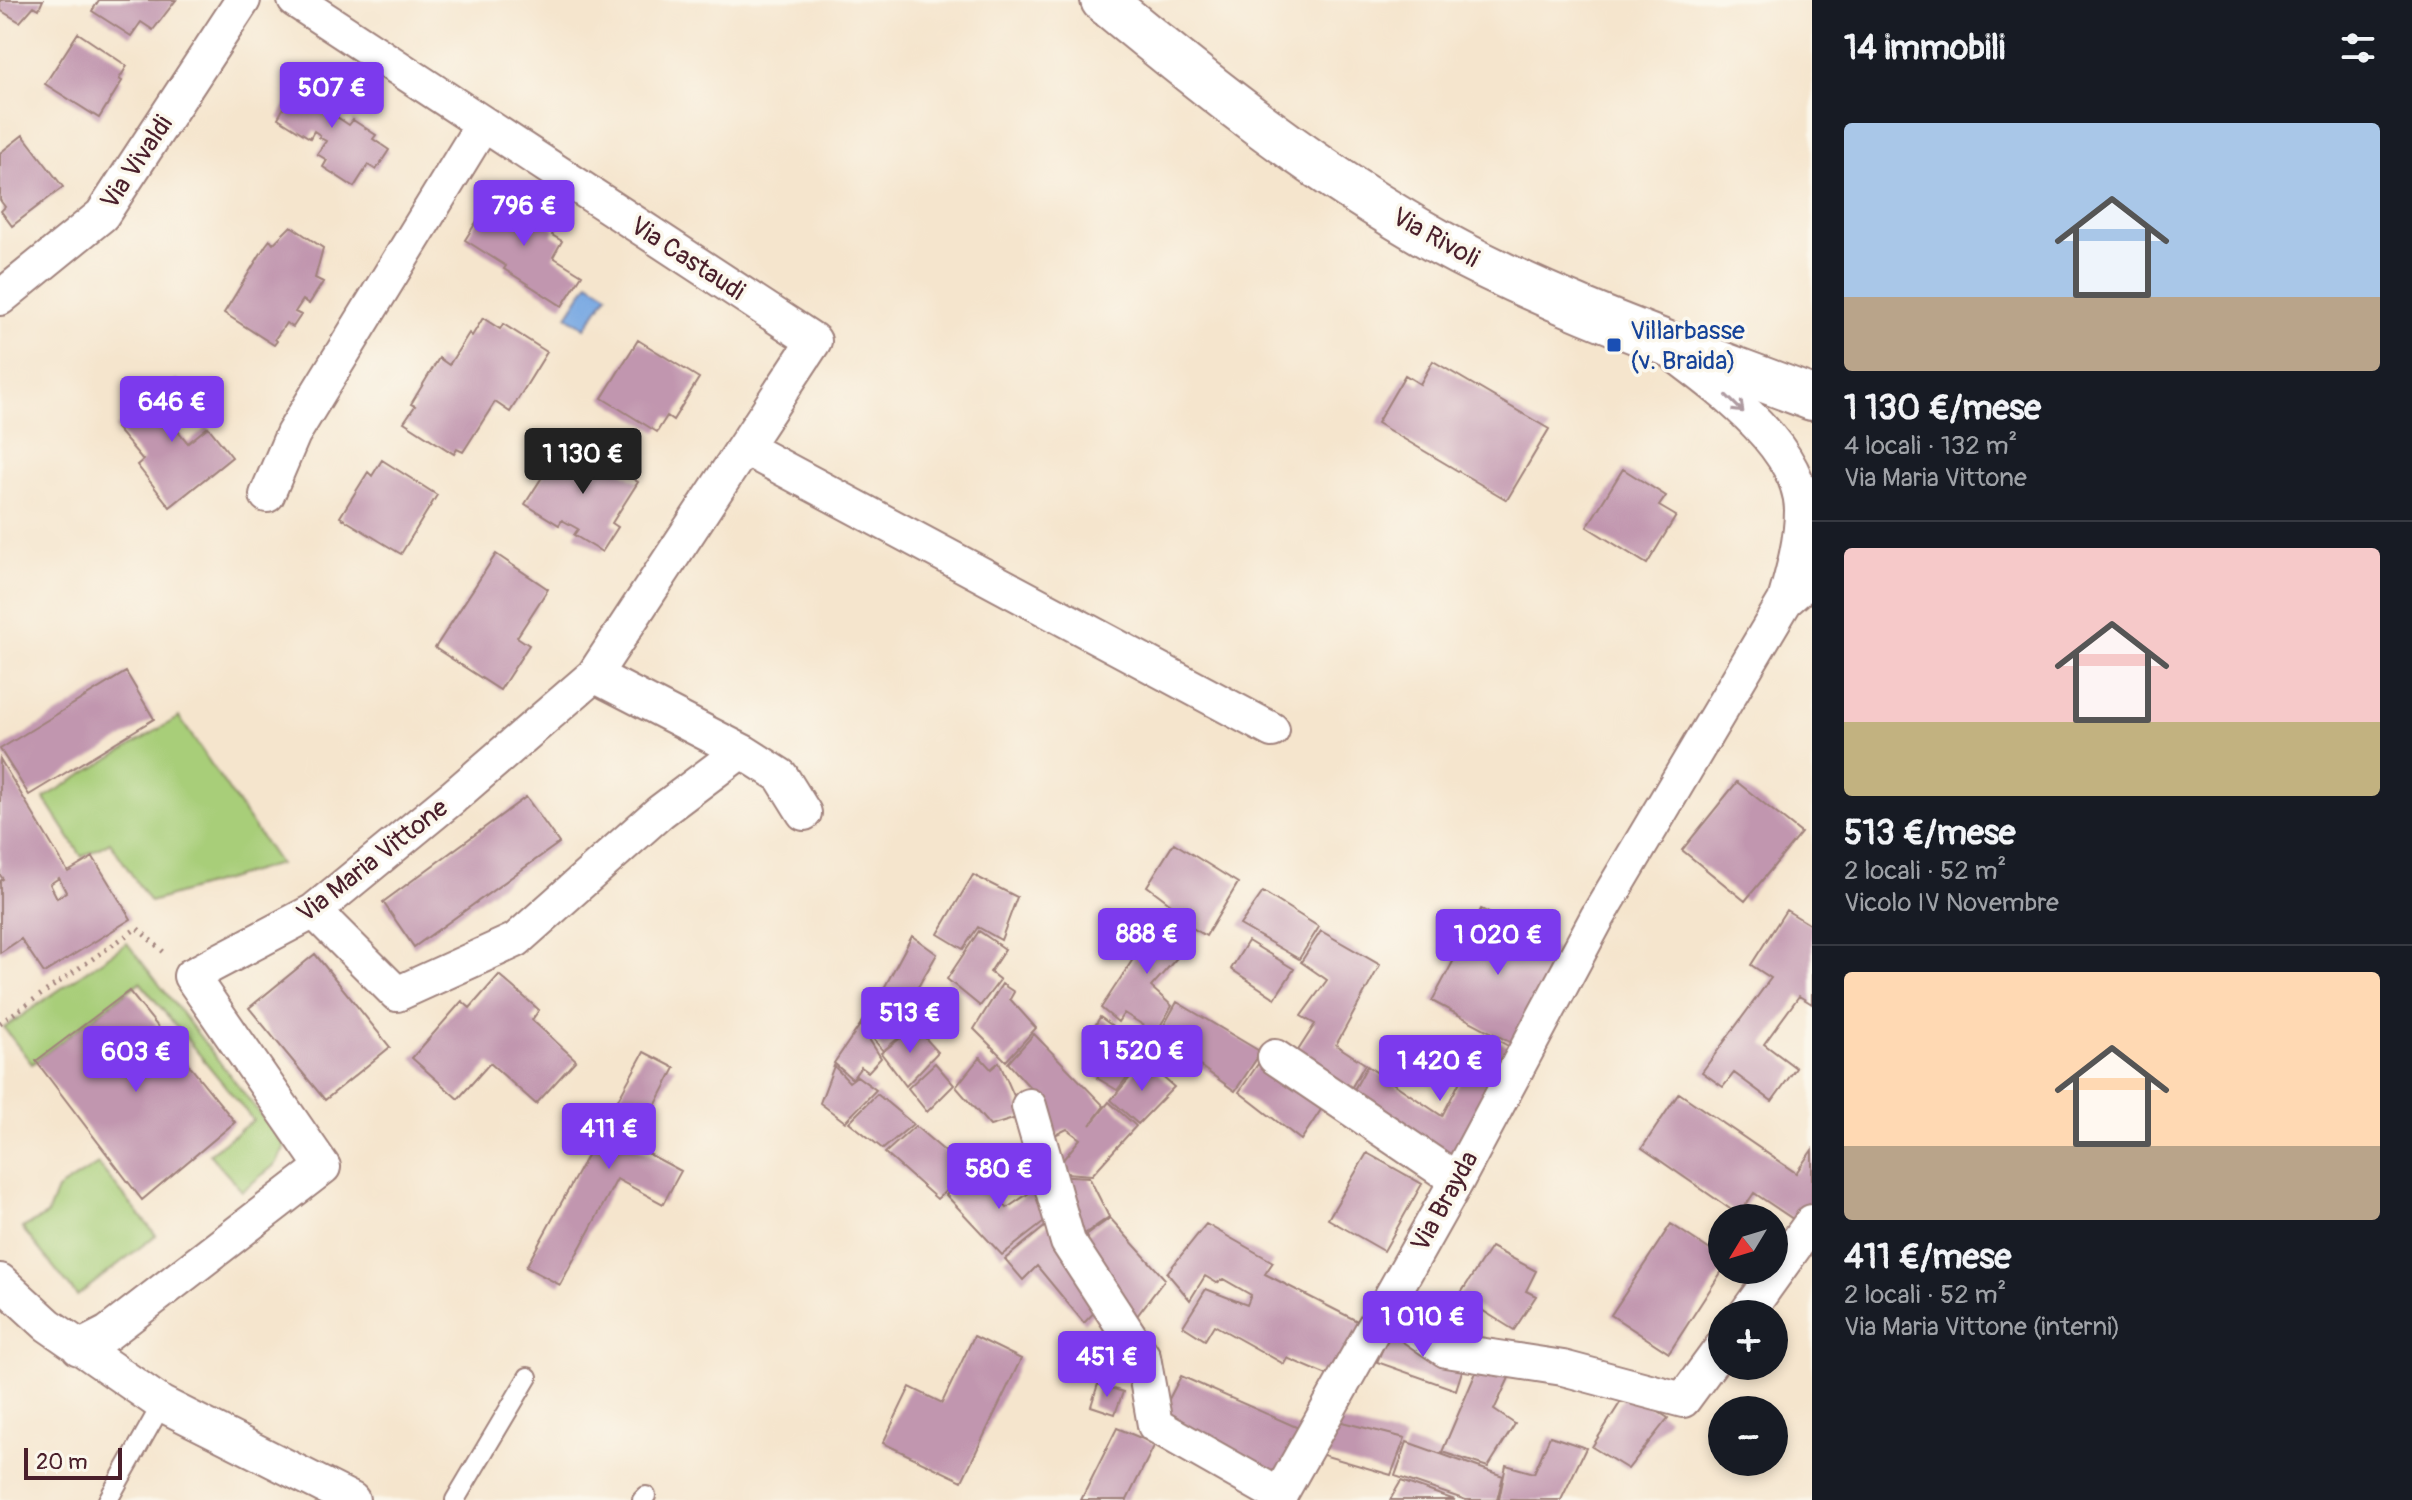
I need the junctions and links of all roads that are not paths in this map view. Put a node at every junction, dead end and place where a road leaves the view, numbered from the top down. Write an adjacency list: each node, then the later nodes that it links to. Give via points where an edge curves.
1 (243, 0): 5 (street, Via Vivaldi, via 102,215)
2 (295, 0): 4 (street, Via Castaudi)
3 (1103, 0): 6 (street, Via Rivoli, via 1257,125 1338,182 1525,285)
4 (483, 124): 8 (street, Via Castaudi, via 814,341); 9 (street, via 293,434)
5 (0, 298)
6 (1653, 337): 7 (street, Via Rivoli); 11 (street, one-way to 11, via 1732,398 1777,449 1793,476 1802,509)
7 (1812, 398)
8 (745, 448): 12 (street, Via Maria Vittone); 13 (street)
9 (267, 495)
10 (1812, 577): 11 (street, Via Brayda)
11 (1785, 601): 19 (street, Via Brayda, via 1597,918)
12 (594, 675): 14 (street); 16 (street, Via Maria Vittone)
13 (1272, 730)
14 (741, 751): 15 (street, via 781,776); 16 (street, via 660,812 516,940 397,994)
15 (804, 813)
16 (314, 911): 24 (street, Via Maria Vittone, via 191,976 323,1167 108,1333)
17 (1275, 1057): 19 (street)
18 (1029, 1106): 28 (street, via 1068,1242 1143,1357 1155,1425)
19 (1457, 1180): 23 (street, Via Brayda)
20 (1812, 1222): 22 (street)
21 (0, 1281): 24 (street)
22 (1756, 1300)
23 (1384, 1307): 25 (street, via 1446,1350 1563,1368 1683,1400); 28 (street, Via Brayda)
24 (79, 1348): 27 (street)
25 (1708, 1366)
26 (528, 1377): 31 (lane)
27 (162, 1404): 29 (lane); 30 (street)
28 (1278, 1498)
29 (108, 1500)
30 (352, 1500)
31 (455, 1500)

